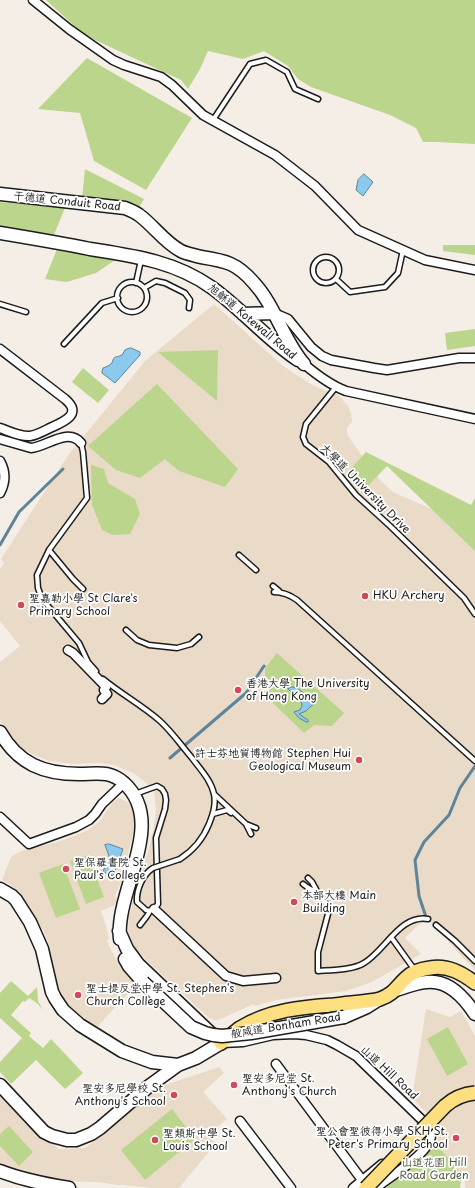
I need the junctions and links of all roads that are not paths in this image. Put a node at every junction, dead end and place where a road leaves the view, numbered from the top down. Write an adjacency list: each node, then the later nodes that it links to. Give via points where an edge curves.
1 (33, 0): 3 (street, via 114,60 157,75 166,81 203,115)
2 (318, 99): 3 (lane, via 295,89 288,72 266,60 250,64)
3 (213, 120): 6 (street, via 275,155 315,186 358,230)
4 (0, 194): 16 (main road, 干德道 Conduit Road, via 125,208 138,215 178,249 240,268 259,288)
5 (0, 233): 7 (main road, 旭龢道 Kotewall Road)
6 (403, 250): 8 (street, via 425,260); 9 (lane, via 398,274 385,287 350,292)
7 (142, 258): 10 (lane); 17 (main road, 旭龢道 Kotewall Road, via 174,268 201,281)
8 (475, 270)
9 (336, 279): 9 (lane, via 328,283 316,279 312,271 315,262 326,256 334,260 339,267)
10 (136, 283): 11 (lane); 12 (lane, via 127,283 123,286)
11 (144, 288): 12 (lane, via 146,301 138,311 124,309); 14 (lane, via 156,281 166,283 185,293 190,300)
12 (118, 298): 20 (lane, via 102,303)
13 (0, 304): 15 (lane)
14 (189, 308)
15 (26, 312)
16 (274, 313): 17 (main road); 19 (main road, 干德道 Conduit Road); 22 (street, via 288,319 311,347 332,360 387,370 459,358)
17 (243, 314): 18 (main road, 旭龢道 Kotewall Road)
18 (264, 334): 19 (main road); 23 (main road, 旭龢道 Kotewall Road)
19 (286, 335): 23 (main road, 干德道 Conduit Road)
20 (64, 344)
21 (0, 349): 26 (street, via 68,401 72,409 66,420 32,436)
22 (475, 358)
23 (304, 364): 24 (street, 旭龢道 Kotewall Road)
24 (336, 387): 25 (street, 旭龢道 Kotewall Road); 38 (lane, 大學道 University Drive, via 306,424 303,437 306,444 318,452 356,495 464,598)
25 (475, 419)
26 (0, 428)
27 (0, 438): 28 (street, via 31,448 64,437 77,439)
28 (81, 443): 31 (lane, via 87,498)
29 (0, 461): 30 (street, via 5,476)
30 (0, 493)
31 (49, 550): 35 (lane); 47 (lane, via 37,575 42,599 79,643 88,662 100,677 132,699 169,730 204,772)
32 (239, 555): 33 (lane)
33 (256, 570)
34 (273, 586): 37 (lane)
35 (83, 589)
36 (274, 592): 37 (lane)
37 (280, 592): 44 (lane, via 289,594 297,600)
38 (475, 614)
39 (126, 630): 40 (lane, via 137,640 149,645 177,648 191,644)
40 (199, 638)
41 (68, 650): 42 (street, via 106,687 104,690 107,694)
42 (102, 699)
43 (0, 732): 45 (main road, 般咸道 Bonham Road, via 16,754 37,767 68,773 105,773 116,776)
44 (475, 762)
45 (124, 783): 46 (main road, 般咸道 Bonham Road); 50 (street, via 90,820 76,828 29,844)
46 (134, 794): 58 (lane, via 157,786 162,789 166,800 156,838 158,900 157,906); 62 (main road, 般咸道 Bonham Road, via 141,812 142,827)
47 (214, 794): 48 (lane); 49 (lane)
48 (213, 814): 49 (lane, via 227,810); 58 (lane, bridge, via 204,837 189,853 180,859 153,868 145,875 136,898 137,902)
49 (235, 815): 51 (lane)
50 (0, 817)
51 (246, 824): 52 (lane); 53 (lane)
52 (256, 828)
53 (251, 834)
54 (308, 878): 57 (lane)
55 (303, 884): 57 (lane)
56 (0, 888): 73 (main road, via 16,900 30,922 42,949 52,992 69,1016 122,1051 152,1062)
57 (318, 894): 63 (lane, via 326,902 329,910 318,952 318,971 359,966 370,959)
58 (150, 910): 60 (lane); 66 (street, via 226,976 243,981)
59 (428, 919): 63 (lane, via 413,920)
60 (140, 925)
61 (436, 925): 64 (lane)
62 (119, 931): 69 (main road, 般咸道 Bonham Road, bridge, via 124,956 143,982 191,1027 204,1033 222,1036 258,1032 344,1017 368,1007); 71 (main road, 般咸道 Bonham Road, via 127,949 138,964)
63 (391, 937): 65 (lane)
64 (475, 960)
65 (415, 972): 67 (main road, via 443,967 452,969); 68 (main road)
66 (276, 978)
67 (475, 983)
68 (396, 990): 69 (main road); 70 (main road, via 427,981 439,983 462,996)
69 (379, 999): 71 (main road, via 282,1011 250,1023)
70 (475, 1014)
71 (221, 1043): 73 (main road); 84 (street, 山道 Hill Road, via 294,1034 327,1040 356,1056 430,1128 429,1142 419,1156)
72 (276, 1064): 79 (street)
73 (178, 1065): 74 (main road, via 100,1128 76,1140 59,1139 44,1132)
74 (0, 1085)
75 (475, 1093): 79 (main road, bridge, via 458,1097 445,1106)
76 (240, 1121): 81 (street)
77 (399, 1150): 79 (street)
78 (0, 1171): 80 (main road, via 18,1178)
79 (364, 1184): 82 (street); 83 (street)
80 (69, 1188)
81 (291, 1188)
82 (353, 1188)
83 (370, 1188)
84 (376, 1188)

